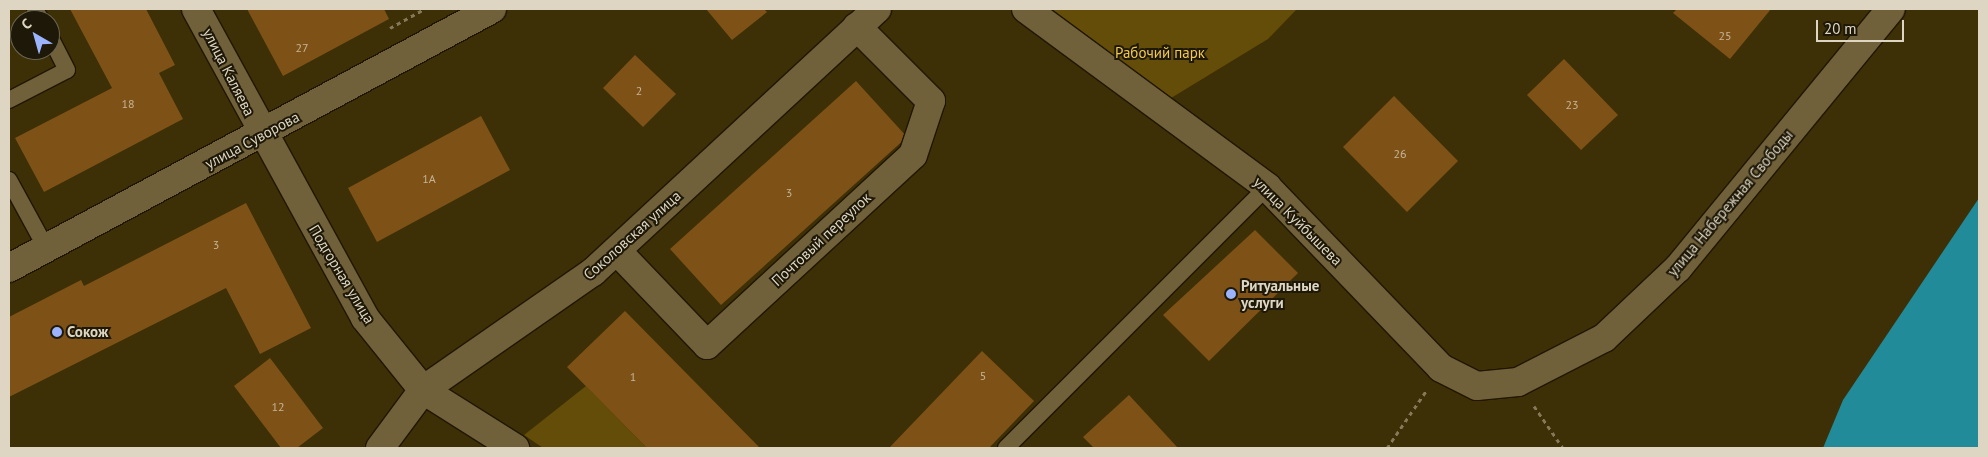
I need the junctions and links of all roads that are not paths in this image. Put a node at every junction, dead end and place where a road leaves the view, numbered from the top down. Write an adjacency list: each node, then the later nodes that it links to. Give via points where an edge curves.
1 (196, 9): 8 (street, улица Каляева)
2 (492, 9): 8 (street, улица Суворова)
3 (1026, 9): 10 (street, улица Куйбышева)
4 (1891, 9): 14 (street, улица Набережная Свободы, via 1678,268 1604,338)
5 (867, 18): 12 (street, Соколовская улица); 12 (street, Почтовый переулок, via 931,101 912,155 707,344)
6 (60, 58): 7 (lane, via 66,70)
7 (9, 100)
8 (262, 136): 11 (street, улица Суворова); 15 (street, Подгорная улица, via 365,318)
9 (9, 180): 11 (lane)
10 (1267, 187): 14 (street, улица Куйбышева, via 1441,368 1477,386); 18 (lane)
11 (46, 248): 13 (street, улица Суворова)
12 (617, 251): 15 (street, Соколовская улица, via 593,272)
13 (9, 268)
14 (1518, 382)
15 (424, 390): 16 (street, Соколовская улица); 17 (street, Подгорная улица)
16 (380, 448)
17 (515, 448)
18 (1006, 448)

